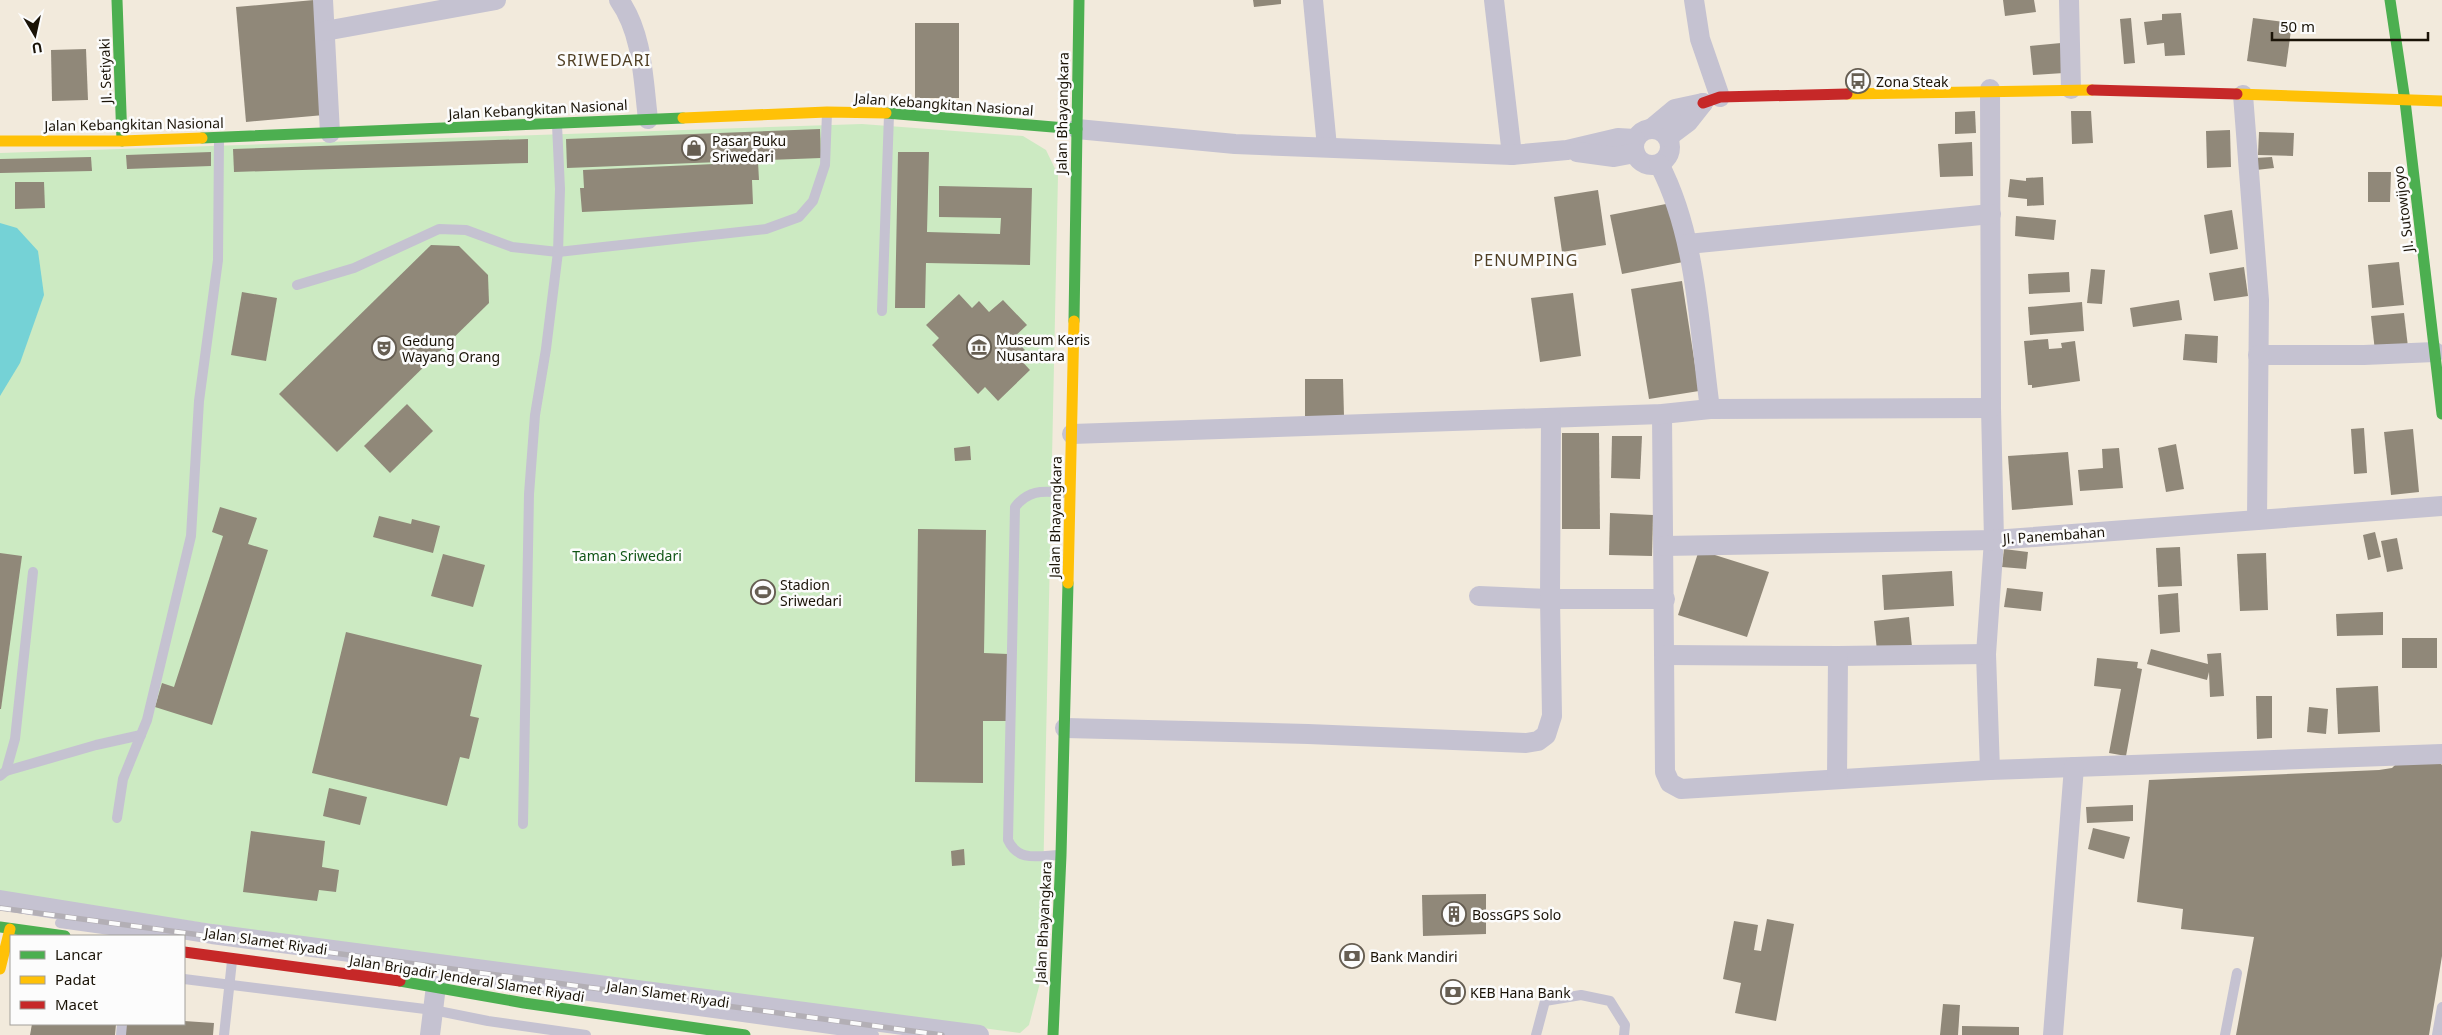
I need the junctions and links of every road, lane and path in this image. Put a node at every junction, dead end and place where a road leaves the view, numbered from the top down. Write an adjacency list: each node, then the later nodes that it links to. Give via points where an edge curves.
1 (117, 0): 27 (main road, Jl. Setiyaki)
2 (323, 0): 11 (street)
3 (496, 0): 11 (street)
4 (619, 0): 20 (street, via 633,25 637,40)
5 (1079, 0): 22 (main road, Jalan Bhayangkara)
6 (1313, 0): 28 (street)
7 (1494, 0): 29 (street)
8 (1694, 0): 15 (street)
9 (2069, 0): 13 (street)
10 (2390, 0): 16 (main road, Jl. Sutowijoyo)
11 (325, 31): 23 (street)
12 (1990, 89): 13 (main road); 15 (main road); 31 (street)
13 (2071, 89): 14 (main road)
14 (2244, 95): 16 (main road); 37 (street, via 2257,264)
15 (1712, 100): 25 (street, via 1675,109)
16 (2405, 101): 17 (main road); 36 (main road, Jl. Sutowijoyo)
17 (2442, 101)
18 (827, 112): 19 (main road, Jalan Kebangkitan Nasional); 20 (main road, Jalan Kebangkitan Nasional); 33 (lane, via 825,165 813,201 799,217 766,230)
19 (889, 113): 22 (main road, Jalan Kebangkitan Nasional); 35 (lane)
20 (648, 120): 21 (main road, Jalan Kebangkitan Nasional)
21 (557, 124): 23 (main road, Jalan Kebangkitan Nasional); 33 (lane)
22 (1077, 129): 28 (street, via 1235,144); 43 (main road, Jalan Bhayangkara)
23 (330, 133): 24 (main road, Jalan Kebangkitan Nasional)
24 (219, 137): 27 (main road, Jalan Kebangkitan Nasional); 57 (lane, via 218,260 199,401 191,536)
25 (1647, 140): 29 (street, via 1618,138 1567,150); 30 (street, via 1642,162); 30 (street, via 1671,147)
26 (0, 141): 27 (main road, Jalan Kebangkitan Nasional)
27 (122, 141)
28 (1327, 146): 29 (street)
29 (1512, 155)
30 (1659, 164): 32 (street, via 1676,202)
31 (1991, 214): 32 (street); 38 (street)
32 (1688, 244): 39 (street)
33 (558, 252): 34 (lane, via 512,247 466,230 439,229 354,268); 64 (lane, via 535,415 529,494)
34 (297, 285)
35 (882, 311)
36 (2435, 352): 37 (street); 41 (main road, Jl. Sutowijoyo)
37 (2258, 355): 46 (street)
38 (1991, 408): 39 (street); 47 (street)
39 (1710, 409): 40 (street)
40 (1662, 414): 42 (street); 48 (street)
41 (2442, 414)
42 (1551, 418): 43 (street); 52 (street)
43 (1072, 434): 44 (main road, Jalan Bhayangkara)
44 (1071, 493): 56 (main road, Jalan Bhayangkara); 65 (lane, via 1037,492 1023,496 1015,507 1008,840 1013,850 1023,856)
45 (2442, 506): 46 (street, Jl. Panembahan)
46 (2257, 520): 47 (street, Jl. Panembahan)
47 (1994, 540): 48 (street, Jl. Panembahan); 53 (street)
48 (1664, 546): 51 (street)
49 (33, 572): 61 (lane, via 15,739)
50 (1479, 596): 52 (street)
51 (1665, 598): 52 (street); 54 (street)
52 (1550, 599): 56 (street, via 1552,716 1546,735 1538,741)
53 (1986, 654): 55 (street); 60 (street)
54 (1665, 655): 55 (street); 62 (street, via 1665,772 1670,783 1681,789)
55 (1838, 656): 62 (street)
56 (1065, 728): 65 (main road, Jalan Bhayangkara)
57 (141, 735): 61 (lane, via 96,745); 63 (lane, via 123,779)
58 (2442, 754): 59 (street)
59 (2074, 767): 60 (street); 95 (street)
60 (1990, 770): 62 (street)
61 (3, 774)
62 (1837, 779)
63 (117, 818)
64 (523, 824)
65 (1061, 855): 92 (main road, Jalan Bhayangkara)
66 (0, 900): 91 (street, Jalan Slamet Riyadi, via 222,935)
67 (48, 921): 70 (lane)
68 (5, 928): 69 (main road); 73 (main road)
69 (58, 935)
70 (146, 935)
71 (185, 941): 76 (lane)
72 (185, 952): 74 (main road, Jalan Brigadir Jenderal Slamet Riyadi)
73 (5, 954): 75 (main road)
74 (232, 960): 80 (lane); 81 (main road, Jalan Brigadir Jenderal Slamet Riyadi)
75 (0, 969)
76 (408, 972)
77 (2237, 973): 96 (lane)
78 (185, 979): 80 (lane)
79 (467, 980): 90 (lane)
80 (229, 985): 83 (lane); 87 (lane)
81 (436, 986): 83 (street); 84 (main road, Jalan Brigadir Jenderal Slamet Riyadi)
82 (2442, 1007): 97 (lane)
83 (433, 1010): 84 (lane); 88 (street)
84 (523, 1018): 85 (main road, Jalan Brigadir Jenderal Slamet Riyadi); 85 (lane)
85 (586, 1027): 86 (main road, Jalan Brigadir Jenderal Slamet Riyadi)
86 (689, 1031): 89 (main road, Jalan Brigadir Jenderal Slamet Riyadi)
87 (224, 1035)
88 (430, 1035)
89 (745, 1035)
90 (874, 1035)
91 (979, 1035)
92 (1053, 1035)
93 (1536, 1035): 94 (lane, via 1545,1001 1581,995 1610,1001 1625,1024)
94 (1624, 1035)
95 (2053, 1035)
96 (2225, 1035)
97 (2437, 1035)

